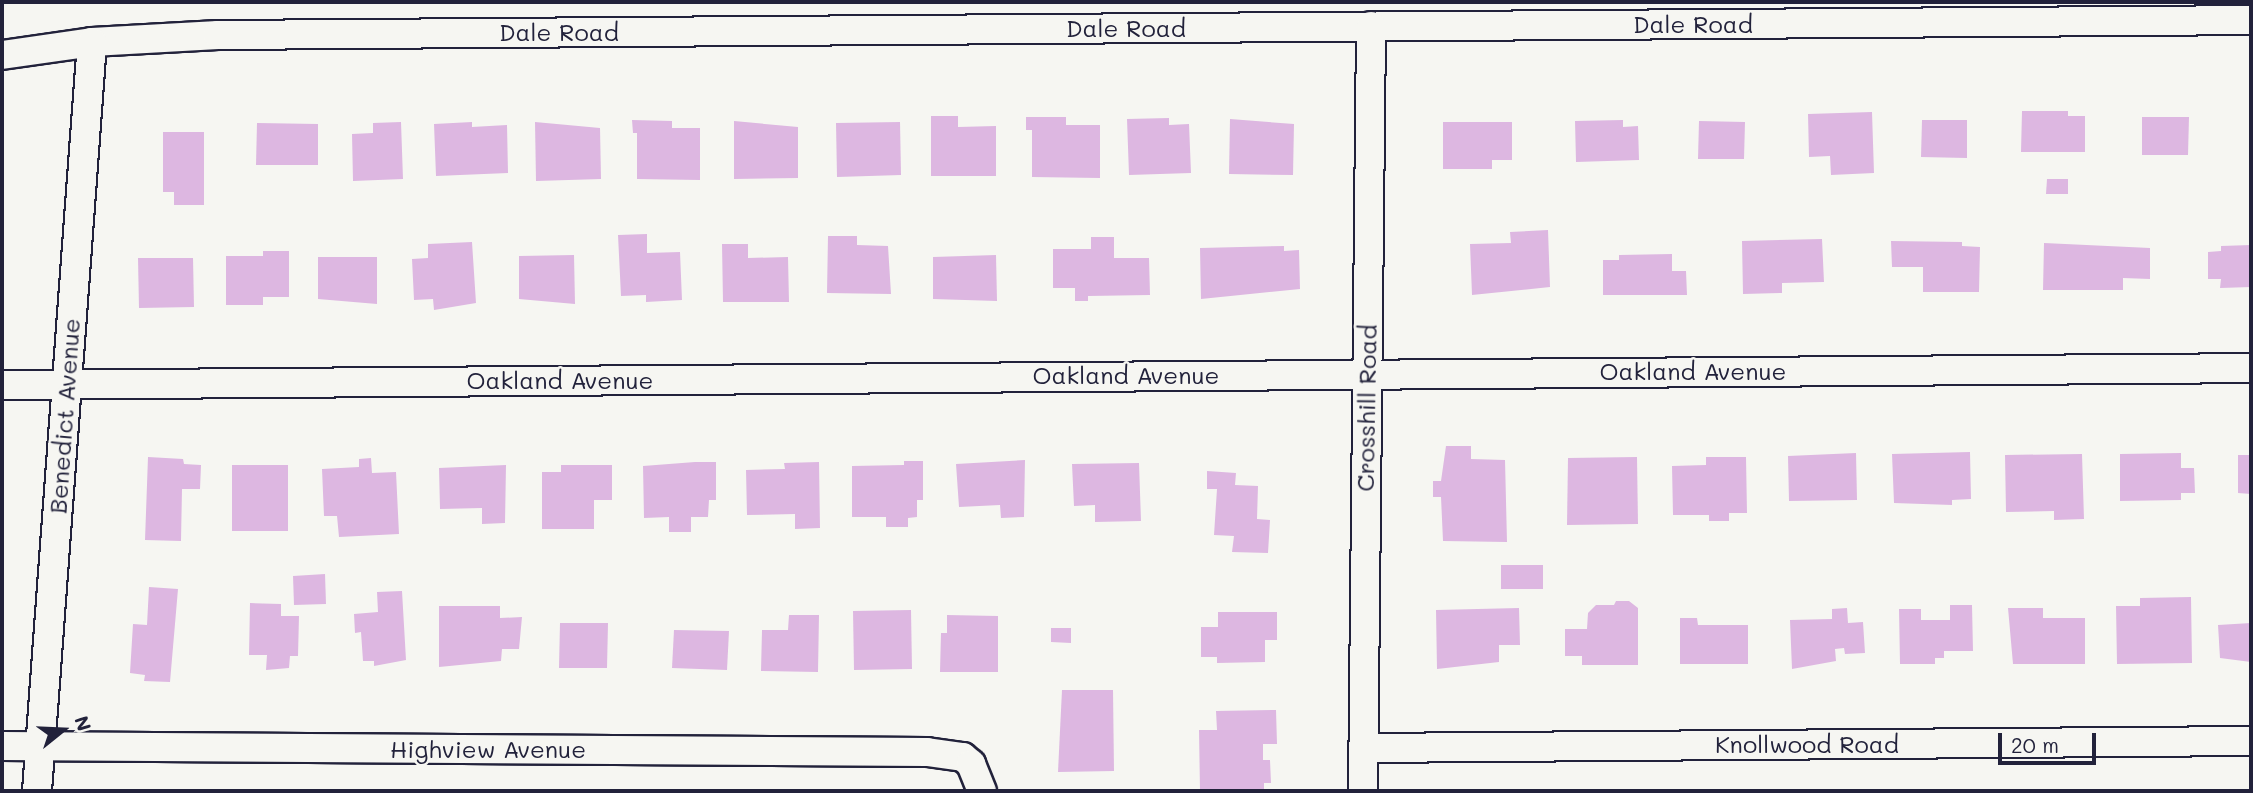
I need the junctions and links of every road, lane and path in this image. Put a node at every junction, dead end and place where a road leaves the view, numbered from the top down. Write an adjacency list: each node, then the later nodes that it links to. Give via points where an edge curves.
1 (2251, 20): 2 (street, Dale Road)
2 (1371, 26): 3 (street, Dale Road, via 218,35); 6 (street, Crosshill Road)
3 (92, 42): 4 (street, Dale Road); 7 (street, Benedict Avenue)
4 (2, 55)
5 (2251, 368): 6 (street, Oakland Avenue)
6 (1366, 373): 7 (street, Oakland Avenue); 12 (street, Crosshill Road)
7 (67, 384): 8 (street, Oakland Avenue); 11 (street, Benedict Avenue)
8 (2, 385)
9 (2251, 741): 12 (street, Knollwood Road)
10 (2, 746): 11 (street, Highview Avenue)
11 (39, 746): 13 (street, Benedict Avenue); 14 (street, Highview Avenue, via 927,752 952,754 971,764)
12 (1363, 748): 15 (street, Crosshill Road)
13 (37, 791)
14 (982, 791)
15 (1363, 791)

